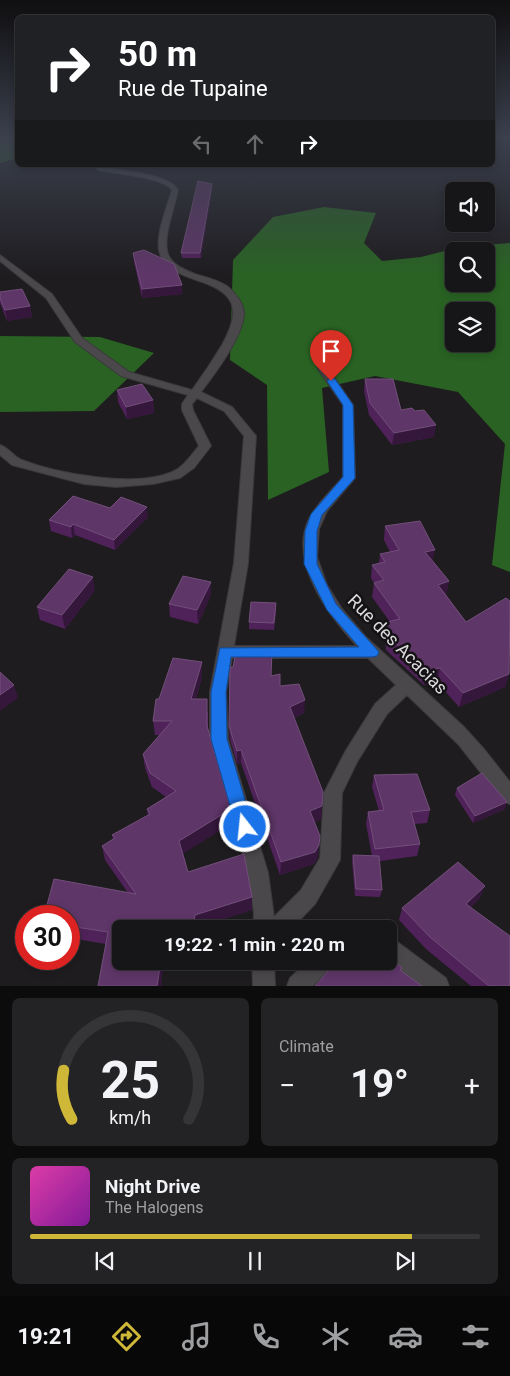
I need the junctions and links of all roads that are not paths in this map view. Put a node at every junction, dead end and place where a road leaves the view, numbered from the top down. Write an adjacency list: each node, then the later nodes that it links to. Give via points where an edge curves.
1 (170, 184): 4 (street, via 175,190 163,252 170,264 179,270 219,286 235,298 240,315 237,328)
2 (0, 257): 4 (street, via 49,296 78,340 125,374)
3 (323, 368): 7 (street, Rue des Acacias, via 348,405 349,478 317,514 311,531 310,564 331,607)
4 (196, 394): 5 (street, via 187,404 187,416 202,432 205,446 190,465 176,475 116,483 84,480 16,462); 6 (street, via 228,410 250,436 241,563)
5 (0, 449)
6 (225, 652): 7 (street); 10 (street, via 218,692 219,739 258,873)
7 (372, 652): 8 (street, Rue des Acacias)
8 (408, 684): 9 (street, Rue des Acacias, via 457,731); 11 (street, via 381,709 351,757 333,793 330,860 308,897)
9 (510, 796)
10 (264, 920)
11 (285, 920)
12 (397, 954): 17 (street)
13 (263, 970): 15 (street)
14 (314, 970): 16 (street)
15 (264, 986)
16 (298, 986)
17 (438, 986)

